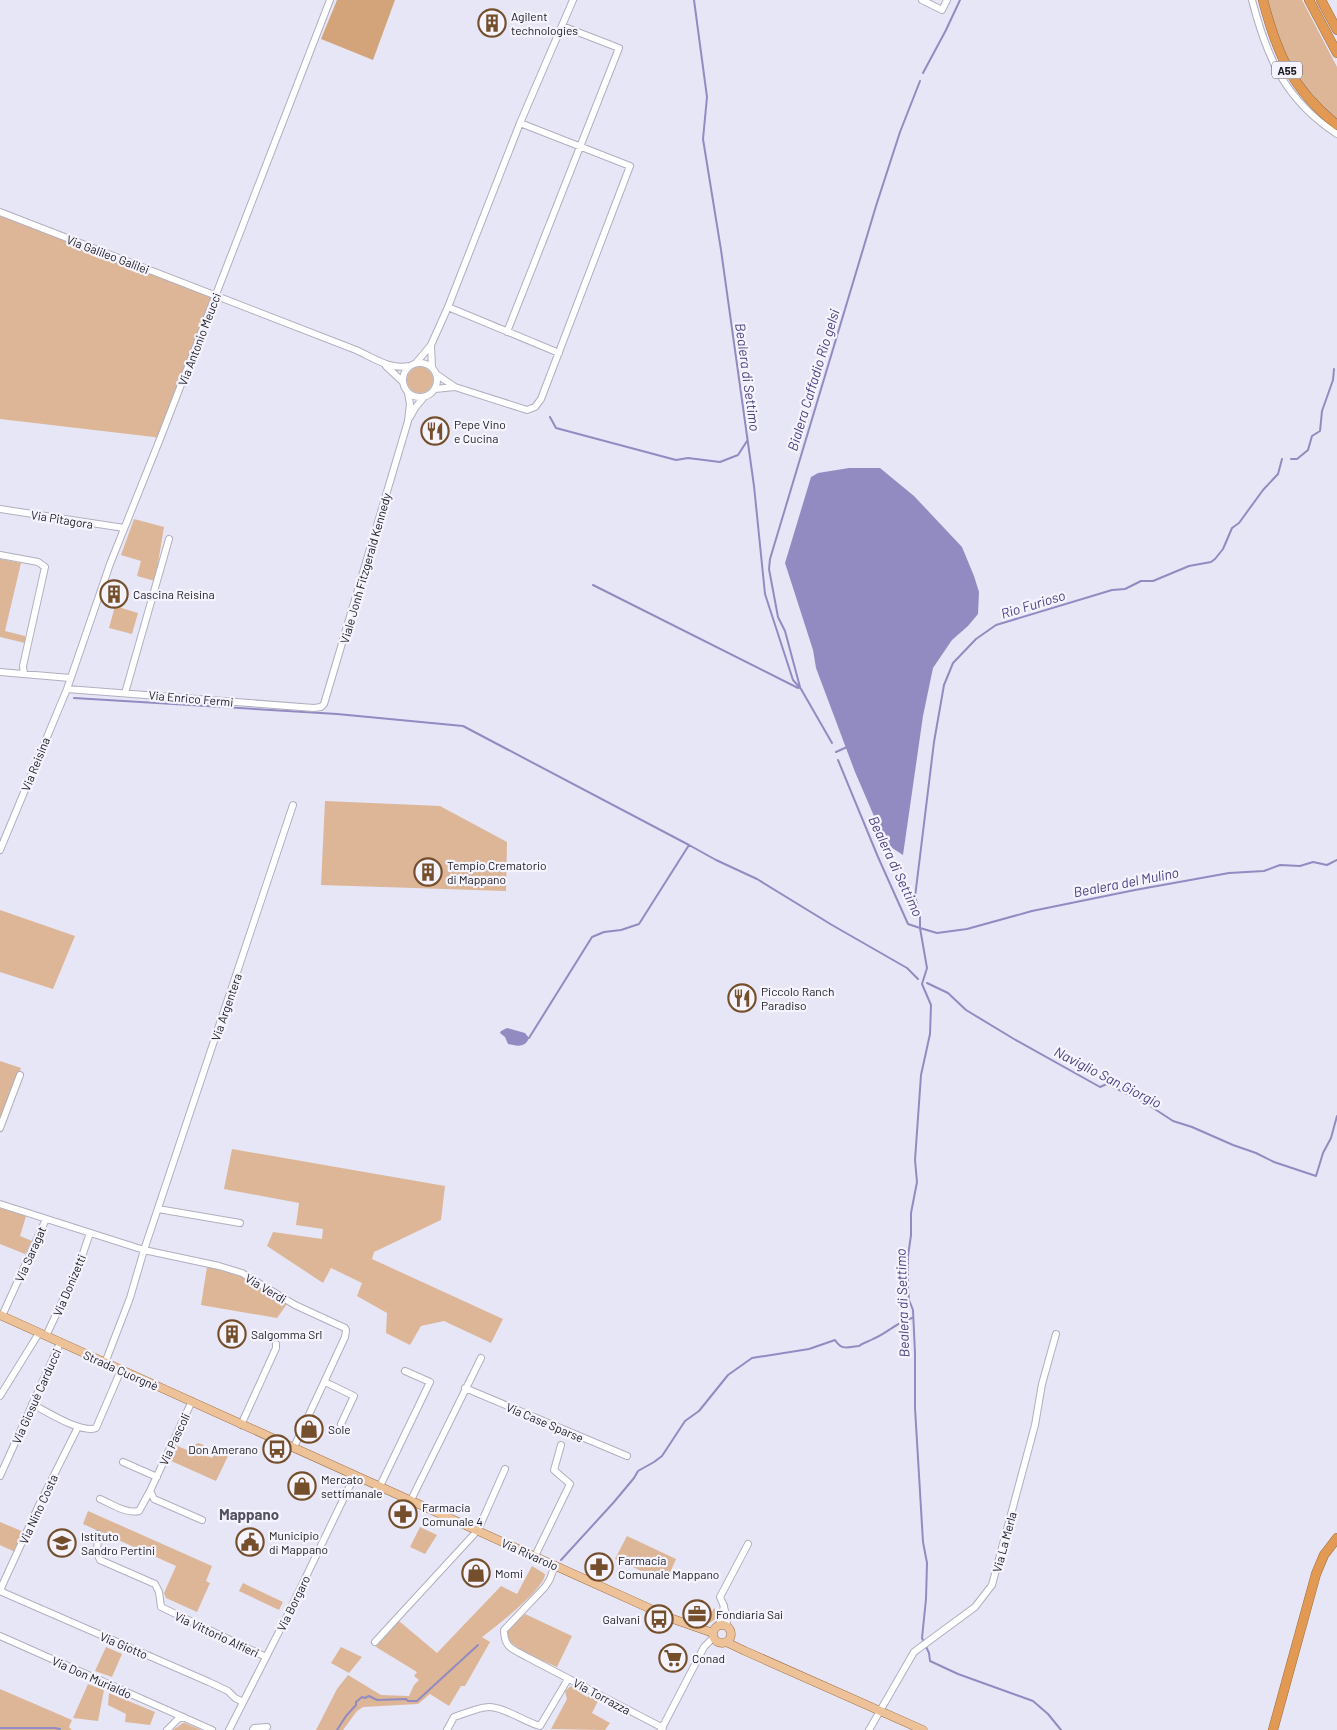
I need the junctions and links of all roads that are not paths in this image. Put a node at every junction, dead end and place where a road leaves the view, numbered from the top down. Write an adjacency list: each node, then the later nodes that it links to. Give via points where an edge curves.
1 (330, 0): 17 (street, Via Antonio Meucci)
2 (573, 0): 9 (street)
3 (922, 0): 4 (street, via 942,10)
4 (947, 0)
5 (1252, 0): 14 (street, via 1260,33 1274,67 1306,109)
6 (1263, 0): 13 (highway, A55, via 1287,69 1299,87)
7 (1309, 0): 11 (highway)
8 (1321, 0): 10 (highway)
9 (562, 26): 12 (street); 15 (street, via 619,48)
10 (1337, 30)
11 (1337, 53)
12 (520, 122): 15 (street); 18 (street)
13 (1337, 125)
14 (1337, 134)
15 (580, 146): 19 (street); 21 (street, via 630,166)
16 (0, 212): 17 (street, Via Galileo Galilei)
17 (215, 296): 22 (street, Via Galileo Galilei, via 356,350); 33 (street, Via Antonio Meucci)
18 (448, 307): 19 (street); 20 (street)
19 (507, 332): 21 (street)
20 (432, 345): 23 (street); 24 (street)
21 (559, 353): 27 (street, via 541,399 535,407 527,410)
22 (386, 365): 23 (street, via 400,368); 26 (street)
23 (413, 365): 24 (street); 26 (street, via 406,370)
24 (432, 367): 25 (street)
25 (436, 374): 27 (street); 28 (street)
26 (403, 382): 29 (street)
27 (455, 387): 28 (street)
28 (434, 389): 30 (street)
29 (408, 393): 30 (street); 31 (street, Viale Jonh Fitzgerald Kennedy)
30 (425, 396): 31 (street, Viale Jonh Fitzgerald Kennedy)
31 (408, 421): 41 (street, Viale Jonh Fitzgerald Kennedy, via 327,696 321,707)
32 (0, 509): 33 (street, Via Pitagora)
33 (124, 528): 38 (street, Via Antonio Meucci)
34 (169, 539): 40 (street)
35 (0, 556): 37 (street, via 38,562 45,567 23,666)
36 (0, 672): 37 (street)
37 (24, 674): 38 (street)
38 (70, 678): 39 (street, Via Reisina)
39 (67, 689): 40 (street, Via Enrico Fermi); 43 (street, Via Reisina)
40 (125, 693): 41 (street, Via Enrico Fermi)
41 (314, 708)
42 (294, 805): 47 (street, Via Argentera)
43 (0, 850)
44 (20, 1075): 45 (street)
45 (0, 1128)
46 (0, 1204): 48 (street, Via Verdi)
47 (158, 1209): 49 (street); 51 (street, Via Argentera)
48 (46, 1219): 50 (street, Via Verdi); 52 (street, Via Saragat)
49 (240, 1223)
50 (90, 1233): 51 (street, Via Verdi); 53 (street, Via Donizetti, via 78,1268)
51 (144, 1250): 58 (street, Via Argentera); 61 (street, Via Verdi, via 242,1273 295,1305 345,1328 345,1337)
52 (1, 1316): 53 (main road, Strada Cuorgnè)
53 (42, 1334): 55 (main road, Strada Cuorgnè); 63 (street, Via Donizetti)
54 (1056, 1334): 96 (street, Via La Merla, via 992,1585 975,1607 914,1652)
55 (60, 1343): 58 (main road, Strada Cuorgnè); 65 (street, Via Giosuè Carducci)
56 (276, 1344): 67 (street)
57 (481, 1358): 62 (street)
58 (105, 1363): 59 (main road, Strada Cuorgnè)
59 (121, 1370): 64 (main road, Strada Cuorgnè); 68 (street, via 96,1428)
60 (405, 1371): 77 (street, via 430,1382)
61 (325, 1382): 66 (street, via 354,1396); 70 (street, Via Verdi)
62 (465, 1388): 69 (street, Via Case Sparse); 80 (street)
63 (0, 1396)
64 (192, 1402): 67 (main road, Strada Cuorgnè); 76 (street, Via Pascoli)
65 (32, 1404): 68 (street); 75 (street, Via Giosuè Carducci)
66 (341, 1424)
67 (241, 1425): 70 (main road, Strada Cuorgnè)
68 (78, 1427): 88 (street, Via Nino Costa, via 39,1505)
69 (563, 1438): 71 (street, Via Case Sparse); 86 (street, via 554,1470 570,1484)
70 (294, 1447): 74 (main road, Strada Cuorgnè)
71 (626, 1456)
72 (123, 1462): 76 (street, Via Pascoli)
73 (505, 1469): 82 (street)
74 (355, 1475): 77 (main road, Strada Cuorgnè); 93 (street, Via Borgaro)
75 (0, 1476)
76 (157, 1478): 78 (street, Via Pascoli)
77 (380, 1486): 80 (main road, Strada Cuorgnè)
78 (150, 1491): 79 (street, Via Pascoli, via 139,1511 134,1512); 81 (street, via 154,1499)
79 (100, 1499)
80 (411, 1500): 82 (main road, Strada Cuorgnè)
81 (202, 1520)
82 (478, 1530): 86 (main road, Via Rivarolo); 92 (street)
83 (98, 1534): 93 (street, Via Vittorio Alfieri, via 100,1560 155,1584 161,1607)
84 (1337, 1538): 108 (highway, via 1324,1554 1316,1574)
85 (748, 1544): 89 (street, via 720,1597 727,1618)
86 (535, 1556): 87 (main road, Via Rivarolo)
87 (555, 1565): 89 (main road, Via Rivarolo, via 693,1626); 94 (street, Via Torrazza, via 545,1587 504,1630 504,1638 510,1648)
88 (2, 1592): 95 (street, Via Giotto, via 195,1675)
89 (717, 1632): 91 (main road, Via Rivarolo, via 722,1643); 91 (main road, via 730,1631); 100 (street, via 704,1647)
90 (0, 1636): 97 (street, Via Don Murialdo)
91 (728, 1639): 96 (main road, via 745,1651)
92 (375, 1642)
93 (266, 1657): 95 (street, Via Borgaro)
94 (568, 1679): 99 (street, Via Torrazza); 100 (street, Via Torrazza)
95 (243, 1702): 103 (street, Via Borgaro)
96 (881, 1710): 106 (street, Via La Merla); 107 (main road)
97 (183, 1718): 101 (street); 102 (street)
98 (267, 1727): 104 (street)
99 (539, 1728): 105 (street, Via Torrazza, via 517,1715 489,1707 454,1717)
100 (662, 1729)
101 (168, 1730)
102 (212, 1730)
103 (229, 1730)
104 (253, 1730)
105 (447, 1730)
106 (869, 1730)
107 (923, 1730)
108 (1273, 1730)

